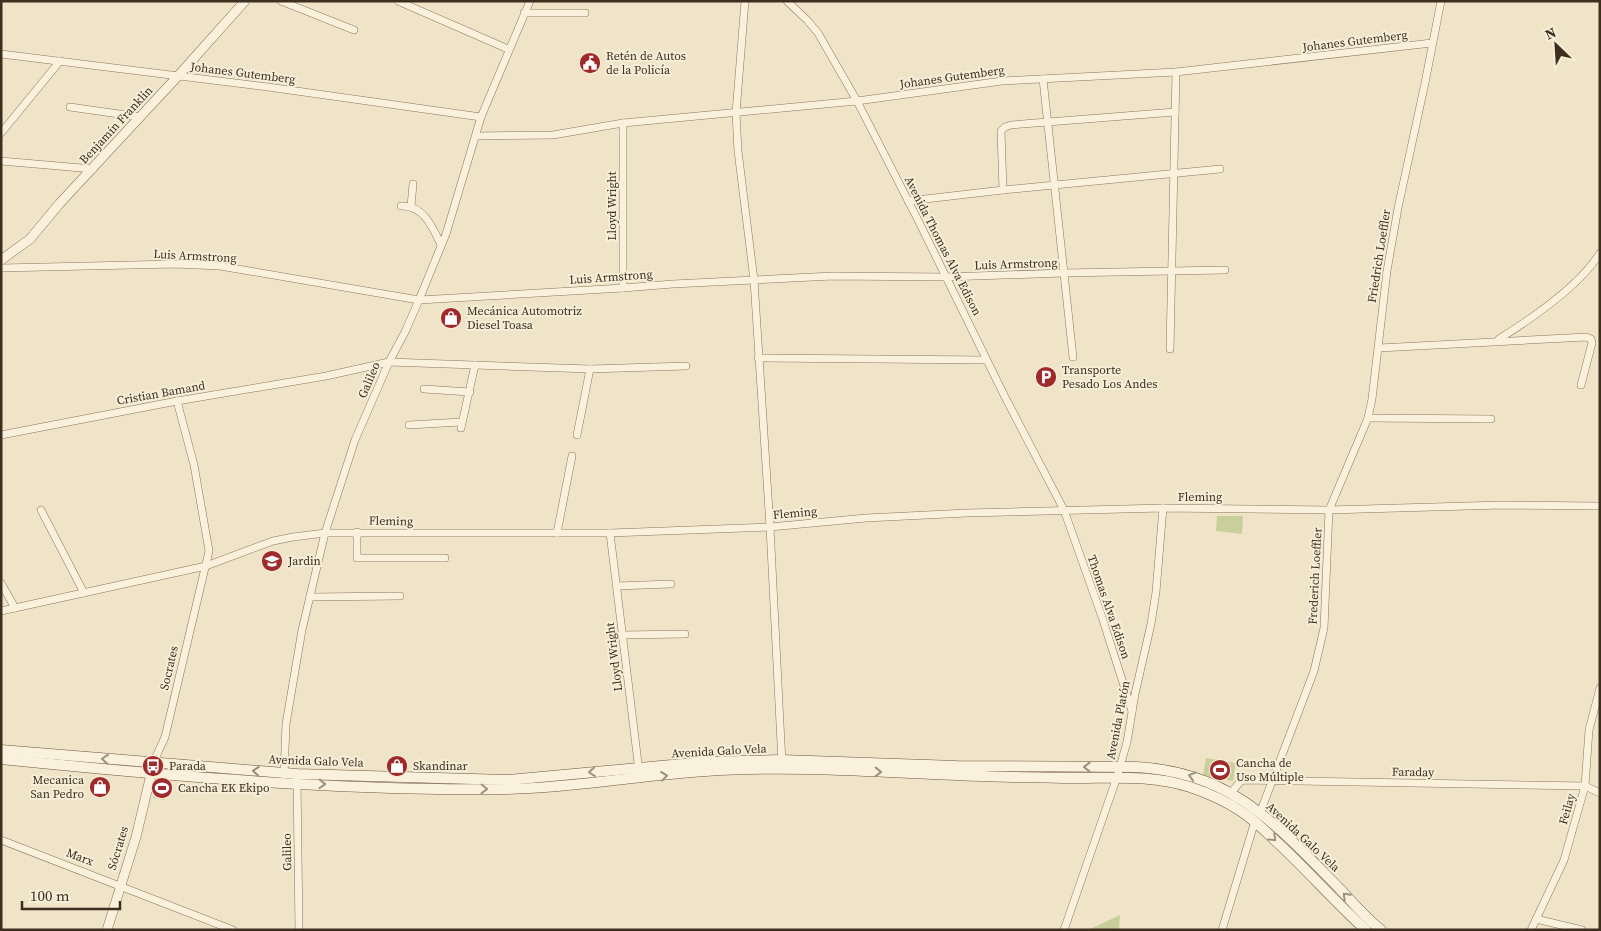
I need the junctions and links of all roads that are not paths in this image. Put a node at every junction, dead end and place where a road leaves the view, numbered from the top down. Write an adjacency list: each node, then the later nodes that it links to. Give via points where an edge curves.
1 (245, 1): 16 (street, Benjamín Franklin)
2 (280, 1): 10 (street)
3 (398, 1): 12 (street)
4 (530, 1): 8 (street, Galileo)
5 (745, 1): 21 (street)
6 (787, 1): 18 (street, Avenida Thomas Alva Edison, via 818,33)
7 (1440, 1): 11 (street, Friedrich Loeffler)
8 (524, 13): 9 (street); 12 (street, Galileo)
9 (585, 13)
10 (354, 30)
11 (1432, 43): 15 (street, Johanes Gutemberg); 52 (street, Friedrich Loeffler, via 1387,271)
12 (508, 49): 22 (street, Galileo)
13 (1, 54): 14 (street, Johanes Gutemberg)
14 (60, 62): 16 (street, Johanes Gutemberg); 26 (street)
15 (1176, 72): 17 (street, Johanes Gutemberg); 20 (street)
16 (178, 76): 22 (street, Johanes Gutemberg); 23 (street, Benjamín Franklin)
17 (1044, 79): 18 (street, Johanes Gutemberg, via 1002,81); 24 (street)
18 (857, 102): 21 (street, Johanes Gutemberg); 35 (street, Avenida Thomas Alva Edison)
19 (70, 107): 23 (street)
20 (1175, 112): 24 (street); 31 (street)
21 (736, 113): 25 (street, Johanes Gutemberg); 48 (street)
22 (481, 117): 27 (street, Galileo)
23 (140, 118): 29 (street, Benjamín Franklin)
24 (1048, 122): 33 (street); 34 (street, via 1011,125 1001,131)
25 (623, 123): 27 (street, Johanes Gutemberg, via 554,135); 49 (street, Lloyd Wright)
26 (1, 133)
27 (476, 136): 38 (street, Galileo)
28 (1, 161): 29 (street)
29 (93, 169): 40 (street, Benjamín Franklin, via 30,239)
30 (1220, 170): 31 (street)
31 (1174, 174): 33 (street); 45 (street)
32 (413, 184): 37 (street)
33 (1054, 185): 34 (street); 46 (street)
34 (1003, 190): 35 (street)
35 (908, 201): 47 (street, Avenida Thomas Alva Edison)
36 (401, 206): 37 (street)
37 (411, 206): 38 (street, via 430,222)
38 (441, 245): 50 (street, Galileo)
39 (1600, 253): 41 (street)
40 (1, 260)
41 (1592, 265): 42 (street); 51 (street, via 1569,288)
42 (1600, 265)
43 (1, 268): 50 (street, Luis Armstrong, via 220,266)
44 (1225, 270): 45 (street, Luis Armstrong)
45 (1172, 271): 46 (street, Luis Armstrong); 53 (street)
46 (1064, 273): 47 (street, Luis Armstrong); 54 (street)
47 (946, 277): 48 (street, Luis Armstrong, via 833,276); 56 (street, Avenida Thomas Alva Edison)
48 (754, 280): 49 (street, Luis Armstrong); 55 (street)
49 (623, 288): 50 (street, Luis Armstrong)
50 (419, 300): 57 (street, Galileo)
51 (1496, 341): 52 (street); 61 (street, via 1589,337 1592,343)
52 (1379, 348): 65 (street, Friedrich Loeffler)
53 (1170, 349)
54 (1073, 357)
55 (758, 358): 56 (street); 76 (street)
56 (986, 360): 74 (street, Avenida Thomas Alva Edison)
57 (389, 362): 58 (street, Cristian Bamand); 64 (street, Cristian Bamand); 78 (street, Galileo, via 355,440)
58 (475, 365): 60 (street, Cristian Bamand); 63 (street)
59 (686, 366): 60 (street, Cristian Bamand)
60 (590, 369): 68 (street)
61 (1581, 385)
62 (424, 389): 63 (street)
63 (470, 392): 67 (street, via 461,426)
64 (177, 401): 69 (street, Cristian Bamand); 82 (street, Socrates, via 194,464 209,552)
65 (1368, 418): 66 (street); 75 (street, Friedrich Loeffler)
66 (1490, 418)
67 (409, 425)
68 (577, 435)
69 (1, 436)
70 (572, 456): 79 (street)
71 (1600, 506): 75 (street, Fleming)
72 (1163, 508): 74 (street, Fleming); 75 (street, Fleming); 94 (street, Avenida Platón, via 1156,592)
73 (41, 510): 86 (street)
74 (1064, 510): 76 (street, Fleming, via 866,518); 94 (street, Thomas Alva Edison)
75 (1329, 510): 104 (street, Frederich Loeffler, via 1324,628 1314,671)
76 (770, 527): 80 (street, Fleming); 97 (street)
77 (357, 532): 78 (street, Fleming); 79 (street, Fleming); 81 (street, via 357,558)
78 (325, 533): 82 (street, Fleming, via 273,541); 88 (street, Galileo)
79 (557, 533): 80 (street, Fleming)
80 (610, 533): 85 (street, Lloyd Wright)
81 (445, 558)
82 (206, 566): 86 (street, Fleming); 98 (street, Socrates, via 165,737)
83 (1, 583): 89 (street)
84 (671, 584): 85 (street)
85 (617, 586): 92 (street, Lloyd Wright)
86 (84, 593): 89 (street, Fleming)
87 (400, 596): 88 (street)
88 (310, 597): 102 (street, Galileo, via 286,724)
89 (15, 608): 90 (street, Fleming)
90 (1, 610)
91 (685, 634): 92 (street)
92 (623, 635): 100 (street, Lloyd Wright)
93 (1600, 688): 106 (street, Feilay, via 1589,730)
94 (1132, 711): 99 (street, Avenida Platón)
95 (1, 750): 98 (main road, Avenida Galo Vela, one-way to 95)
96 (1, 759): 98 (main road, Avenida Galo Vela)
97 (782, 764): 99 (main road, Avenida Galo Vela, via 956,771); 100 (main road, Avenida Galo Vela, via 704,762)
98 (152, 768): 102 (main road, Avenida Galo Vela); 112 (street, Sócrates, via 136,837)
99 (1119, 772): 108 (main road, Avenida Galo Vela, one-way to 99, via 1212,782 1179,772 1150,768); 110 (main road, Avenida Galo Vela, via 1190,787); 119 (street, Avenida Platón)
100 (639, 773): 105 (main road, Avenida Galo Vela, via 577,785)
101 (400, 776): 103 (main road, Avenida Galo Vela); 105 (main road, Avenida Galo Vela); 107 (main road)
102 (284, 778): 103 (main road, Avenida Galo Vela)
103 (296, 779): 107 (main road, Avenida Galo Vela, one-way to 107); 118 (street, Galileo)
104 (1272, 781): 106 (street, Faraday); 108 (street, Faraday, via 1243,780); 110 (street, Frederich Loeffler)
105 (508, 784): 107 (main road, Avenida Galo Vela, one-way to 105)
106 (1585, 786): 109 (street, Faraday); 114 (street, Feilay, via 1564,860)
107 (400, 787)
108 (1231, 793): 110 (main road, Avenida Galo Vela)
109 (1600, 793)
110 (1258, 817): 113 (main road, Avenida Galo Vela, one-way to 110, via 1280,830); 115 (main road, Avenida Galo Vela, one-way to 115); 120 (street, Frederich Loeffler)
111 (1, 840): 112 (street, Marx)
112 (120, 885): 116 (street, Sócrates); 117 (street, Marx)
113 (1362, 912): 115 (street); 121 (main road, Avenida Galo Vela)
114 (1536, 919): 122 (street, Feilay); 123 (street)
115 (1360, 928)
116 (107, 930)
117 (233, 930)
118 (299, 930)
119 (1064, 930)
120 (1222, 930)
121 (1381, 930)
122 (1532, 930)
123 (1582, 930)

